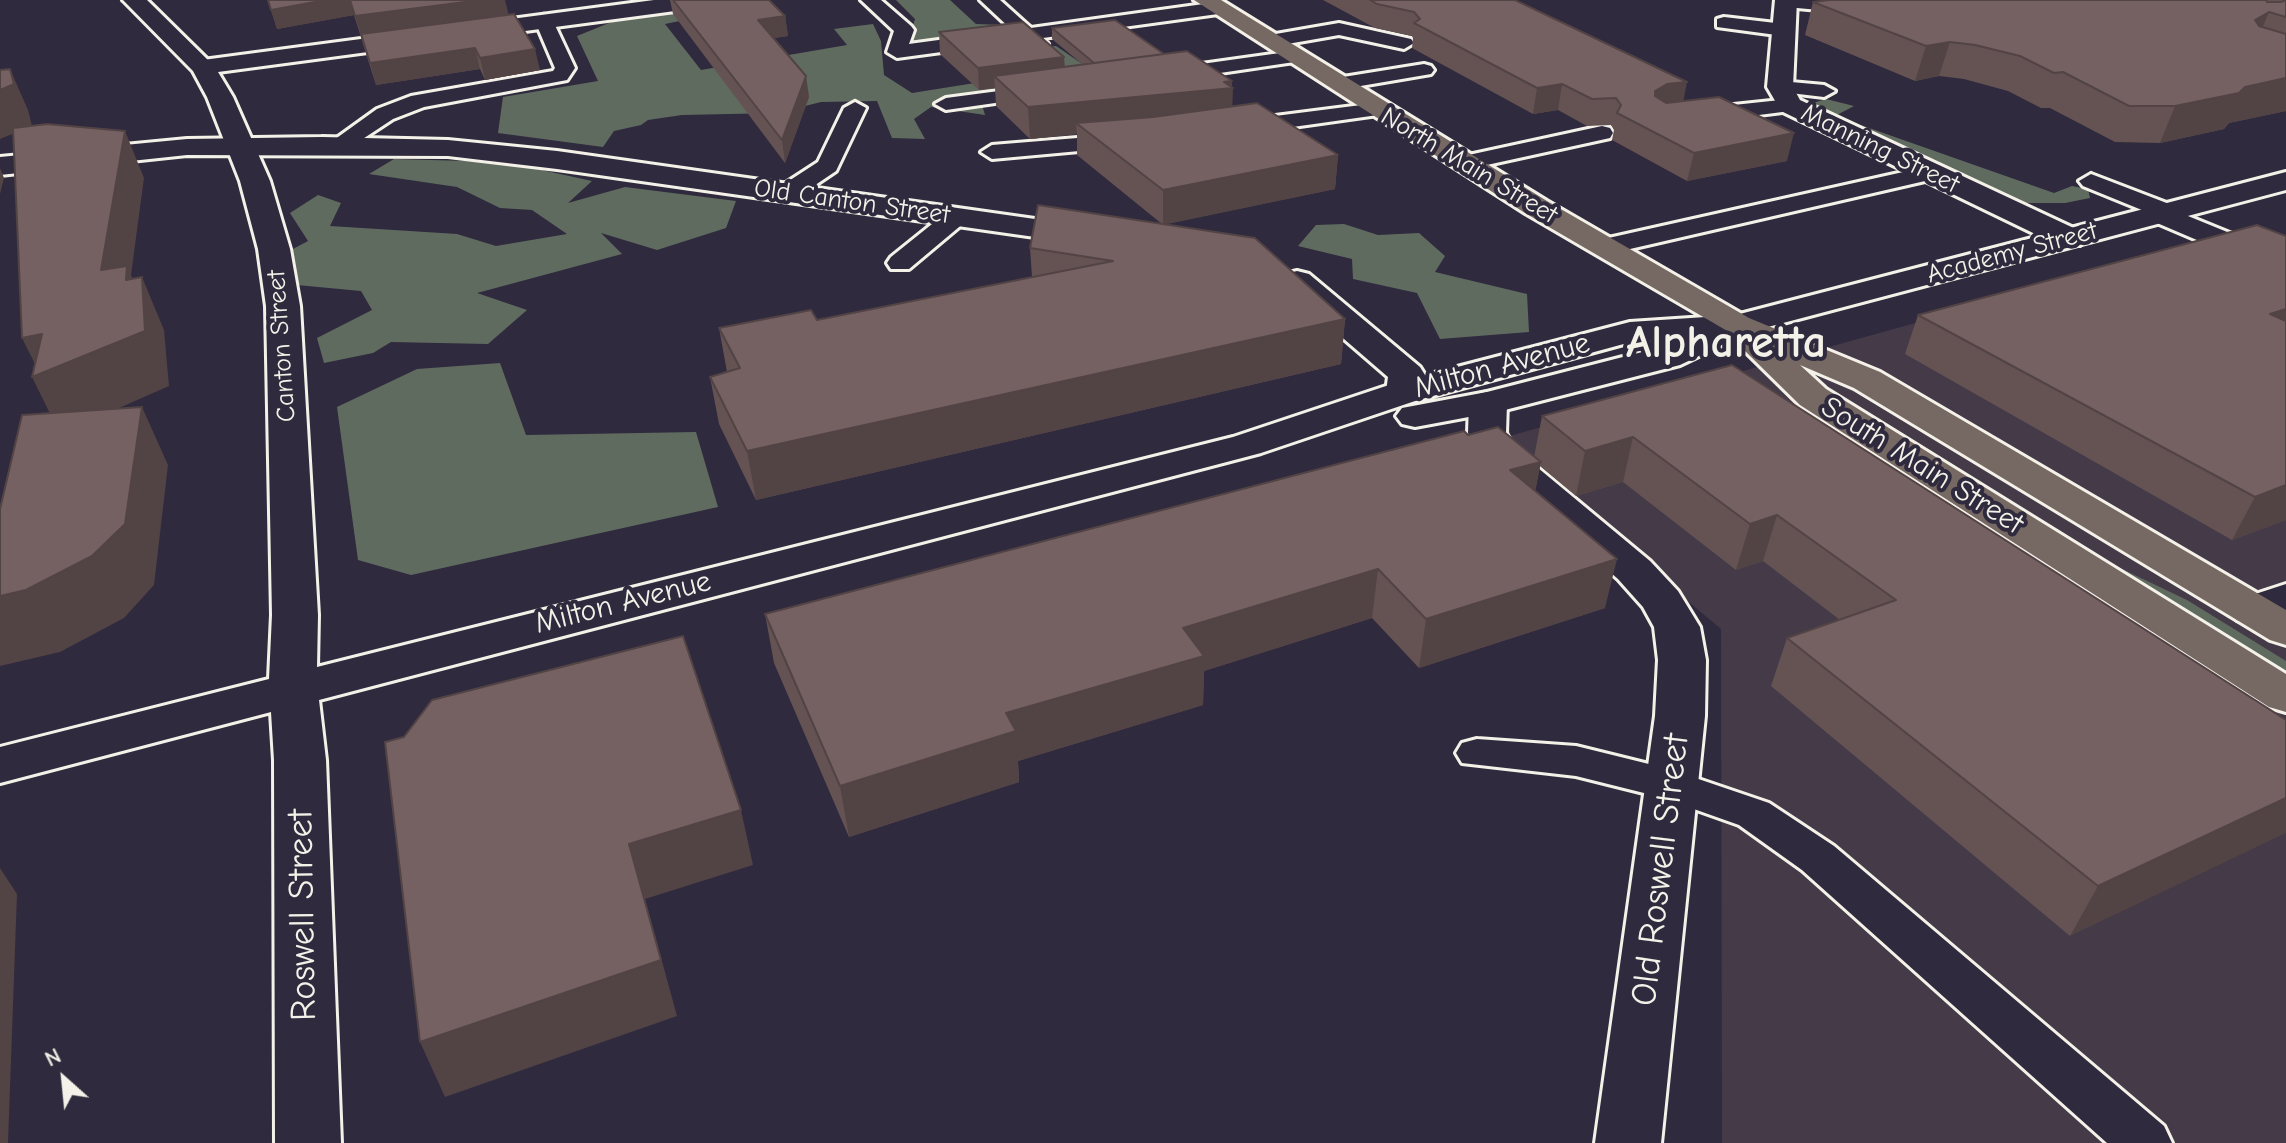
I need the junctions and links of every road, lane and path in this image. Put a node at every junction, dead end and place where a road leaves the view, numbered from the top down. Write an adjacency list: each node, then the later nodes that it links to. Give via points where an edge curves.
1 (134, 0): 16 (street, Canton Street)
2 (705, 0): 8 (street)
3 (870, 0): 11 (lane, via 904,30 897,52)
4 (989, 0): 11 (lane)
5 (1786, 1): 7 (lane); 10 (street, Manning Street)
6 (1212, 4): 11 (lane); 12 (main road, North Main Street)
7 (1819, 4)
8 (544, 21): 16 (street); 30 (lane, via 565,68 560,76 419,101 385,114)
9 (1724, 23): 10 (lane)
10 (1784, 30): 22 (street, Manning Street)
11 (1025, 34): 15 (lane)
12 (1270, 41): 13 (lane, via 1339,29); 14 (main road, North Main Street)
13 (1404, 43)
14 (1294, 57): 18 (lane); 19 (main road, North Main Street)
15 (1058, 60)
16 (203, 67): 31 (street, Canton Street)
17 (1424, 70): 19 (lane)
18 (1151, 77)
19 (1337, 84): 25 (main road, North Main Street)
20 (1061, 89): 23 (lane)
21 (1824, 91): 22 (lane)
22 (1785, 96): 26 (lane); 35 (street, Manning Street)
23 (946, 104)
24 (855, 108): 38 (lane, via 828,166)
25 (1377, 109): 27 (lane); 33 (main road, North Main Street)
26 (1677, 118)
27 (1216, 130)
28 (1602, 133): 33 (lane)
29 (1153, 139): 32 (lane)
30 (338, 145): 31 (street, Old Canton Street); 38 (street, Old Canton Street, via 464,150)
31 (239, 146): 34 (street, Old Canton Street, via 148,149); 52 (street, Canton Street, via 274,249 283,306)
32 (992, 152)
33 (1464, 163): 43 (main road, North Main Street)
34 (0, 166)
35 (1930, 173): 41 (street, Manning Street); 43 (lane)
36 (2091, 181): 39 (lane)
37 (2286, 181): 39 (street, Academy Street)
38 (787, 193): 40 (street, Old Canton Street)
39 (2164, 213): 41 (street, Academy Street); 46 (street)
40 (956, 217): 42 (street, Old Canton Street); 44 (lane)
41 (2069, 238): 47 (street, Academy Street)
42 (1118, 240)
43 (1604, 247): 47 (main road, North Main Street)
44 (900, 263)
45 (1276, 266): 48 (street, via 1395,363 1407,375)
46 (2286, 268)
47 (1737, 325): 48 (street, Milton Avenue, via 1630,332); 49 (street, Milton Avenue, via 1667,357); 51 (main road, South Main Street, via 1867,380); 53 (main road, South Main Street, via 1813,397)
48 (1405, 392): 50 (street, Milton Avenue)
49 (1488, 403): 50 (street, Milton Avenue); 56 (street, Old Roswell Street, via 1487,433 1497,454 1634,570 1677,627 1680,716)
50 (1247, 445): 52 (street, Milton Avenue)
51 (2275, 613)
52 (293, 688): 55 (street, Milton Avenue); 57 (street, Roswell Street, via 300,760)
53 (2286, 696)
54 (1477, 753): 56 (lane, via 1576,761)
55 (0, 765)
56 (1669, 784): 58 (street, Old Roswell Street); 59 (lane, via 1754,814 1818,858)
57 (308, 1143)
58 (1628, 1143)
59 (2145, 1143)

